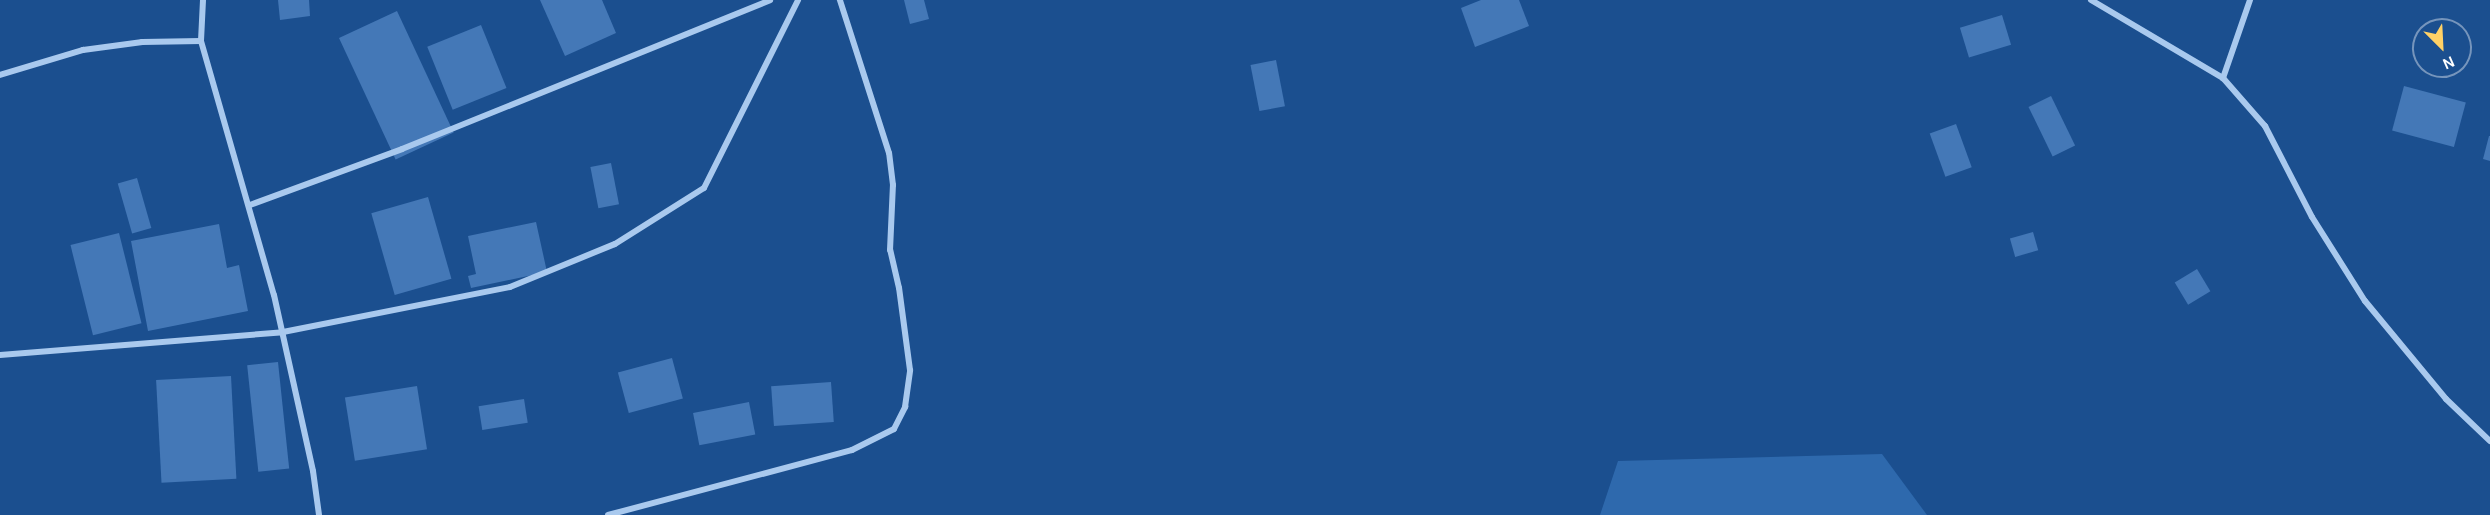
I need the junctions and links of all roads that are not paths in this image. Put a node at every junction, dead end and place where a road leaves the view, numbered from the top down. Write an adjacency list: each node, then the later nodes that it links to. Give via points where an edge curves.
1 (203, 0): 7 (street)
2 (770, 0): 10 (street)
3 (798, 0): 11 (street, via 704,188 615,244 510,287)
4 (840, 0): 15 (street, via 889,153 893,185 890,250 910,370 905,407 894,429 852,450)
5 (2091, 0): 9 (street)
6 (2250, 0): 9 (street)
7 (201, 41): 8 (street, via 142,42 83,50); 10 (street)
8 (0, 75)
9 (2223, 78): 13 (street, via 2265,126 2312,217 2365,302 2446,399)
10 (250, 206): 11 (street)
11 (283, 332): 12 (street); 14 (street)
12 (0, 355)
13 (2490, 441)
14 (319, 515)
15 (608, 515)

